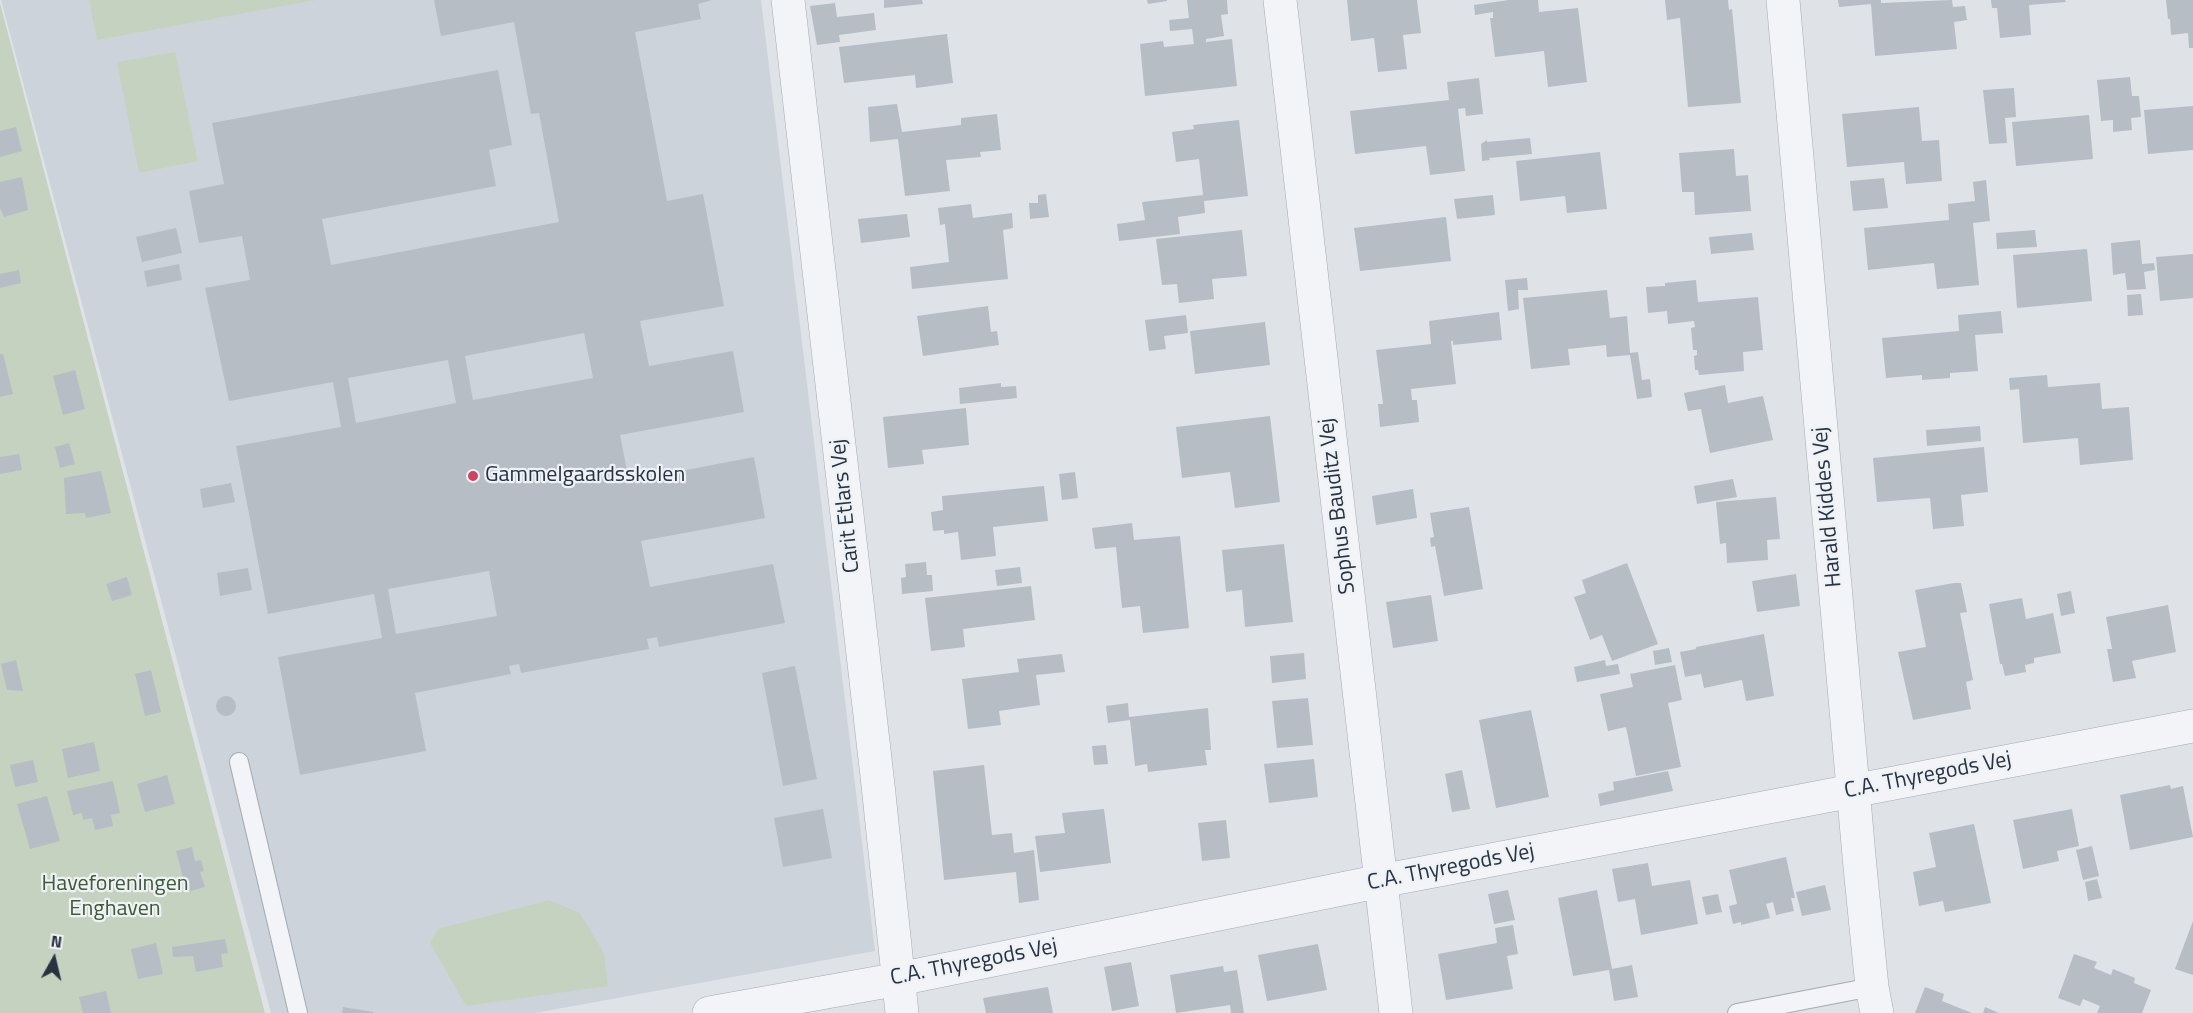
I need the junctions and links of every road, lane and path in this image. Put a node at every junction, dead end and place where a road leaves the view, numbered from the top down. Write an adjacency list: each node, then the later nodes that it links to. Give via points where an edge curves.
1 (788, 0): 8 (street, Carit Etlars Vej)
2 (1280, 0): 7 (street, Sophus Bauditz Vej)
3 (1783, 0): 6 (street, Harald Kiddes Vej)
4 (2193, 726): 6 (street, C.A. Thyregods Vej)
5 (239, 762): 10 (lane)
6 (1853, 791): 7 (street, C.A. Thyregods Vej); 9 (street, Harald Kiddes Vej)
7 (1381, 881): 8 (street, C.A. Thyregods Vej); 13 (street, Sophus Bauditz Vej)
8 (899, 979): 11 (street, C.A. Thyregods Vej); 12 (street, Carit Etlars Vej)
9 (1874, 1000): 14 (lane)
10 (298, 1013)
11 (709, 1013)
12 (902, 1013)
13 (1396, 1013)
14 (1737, 1013)

